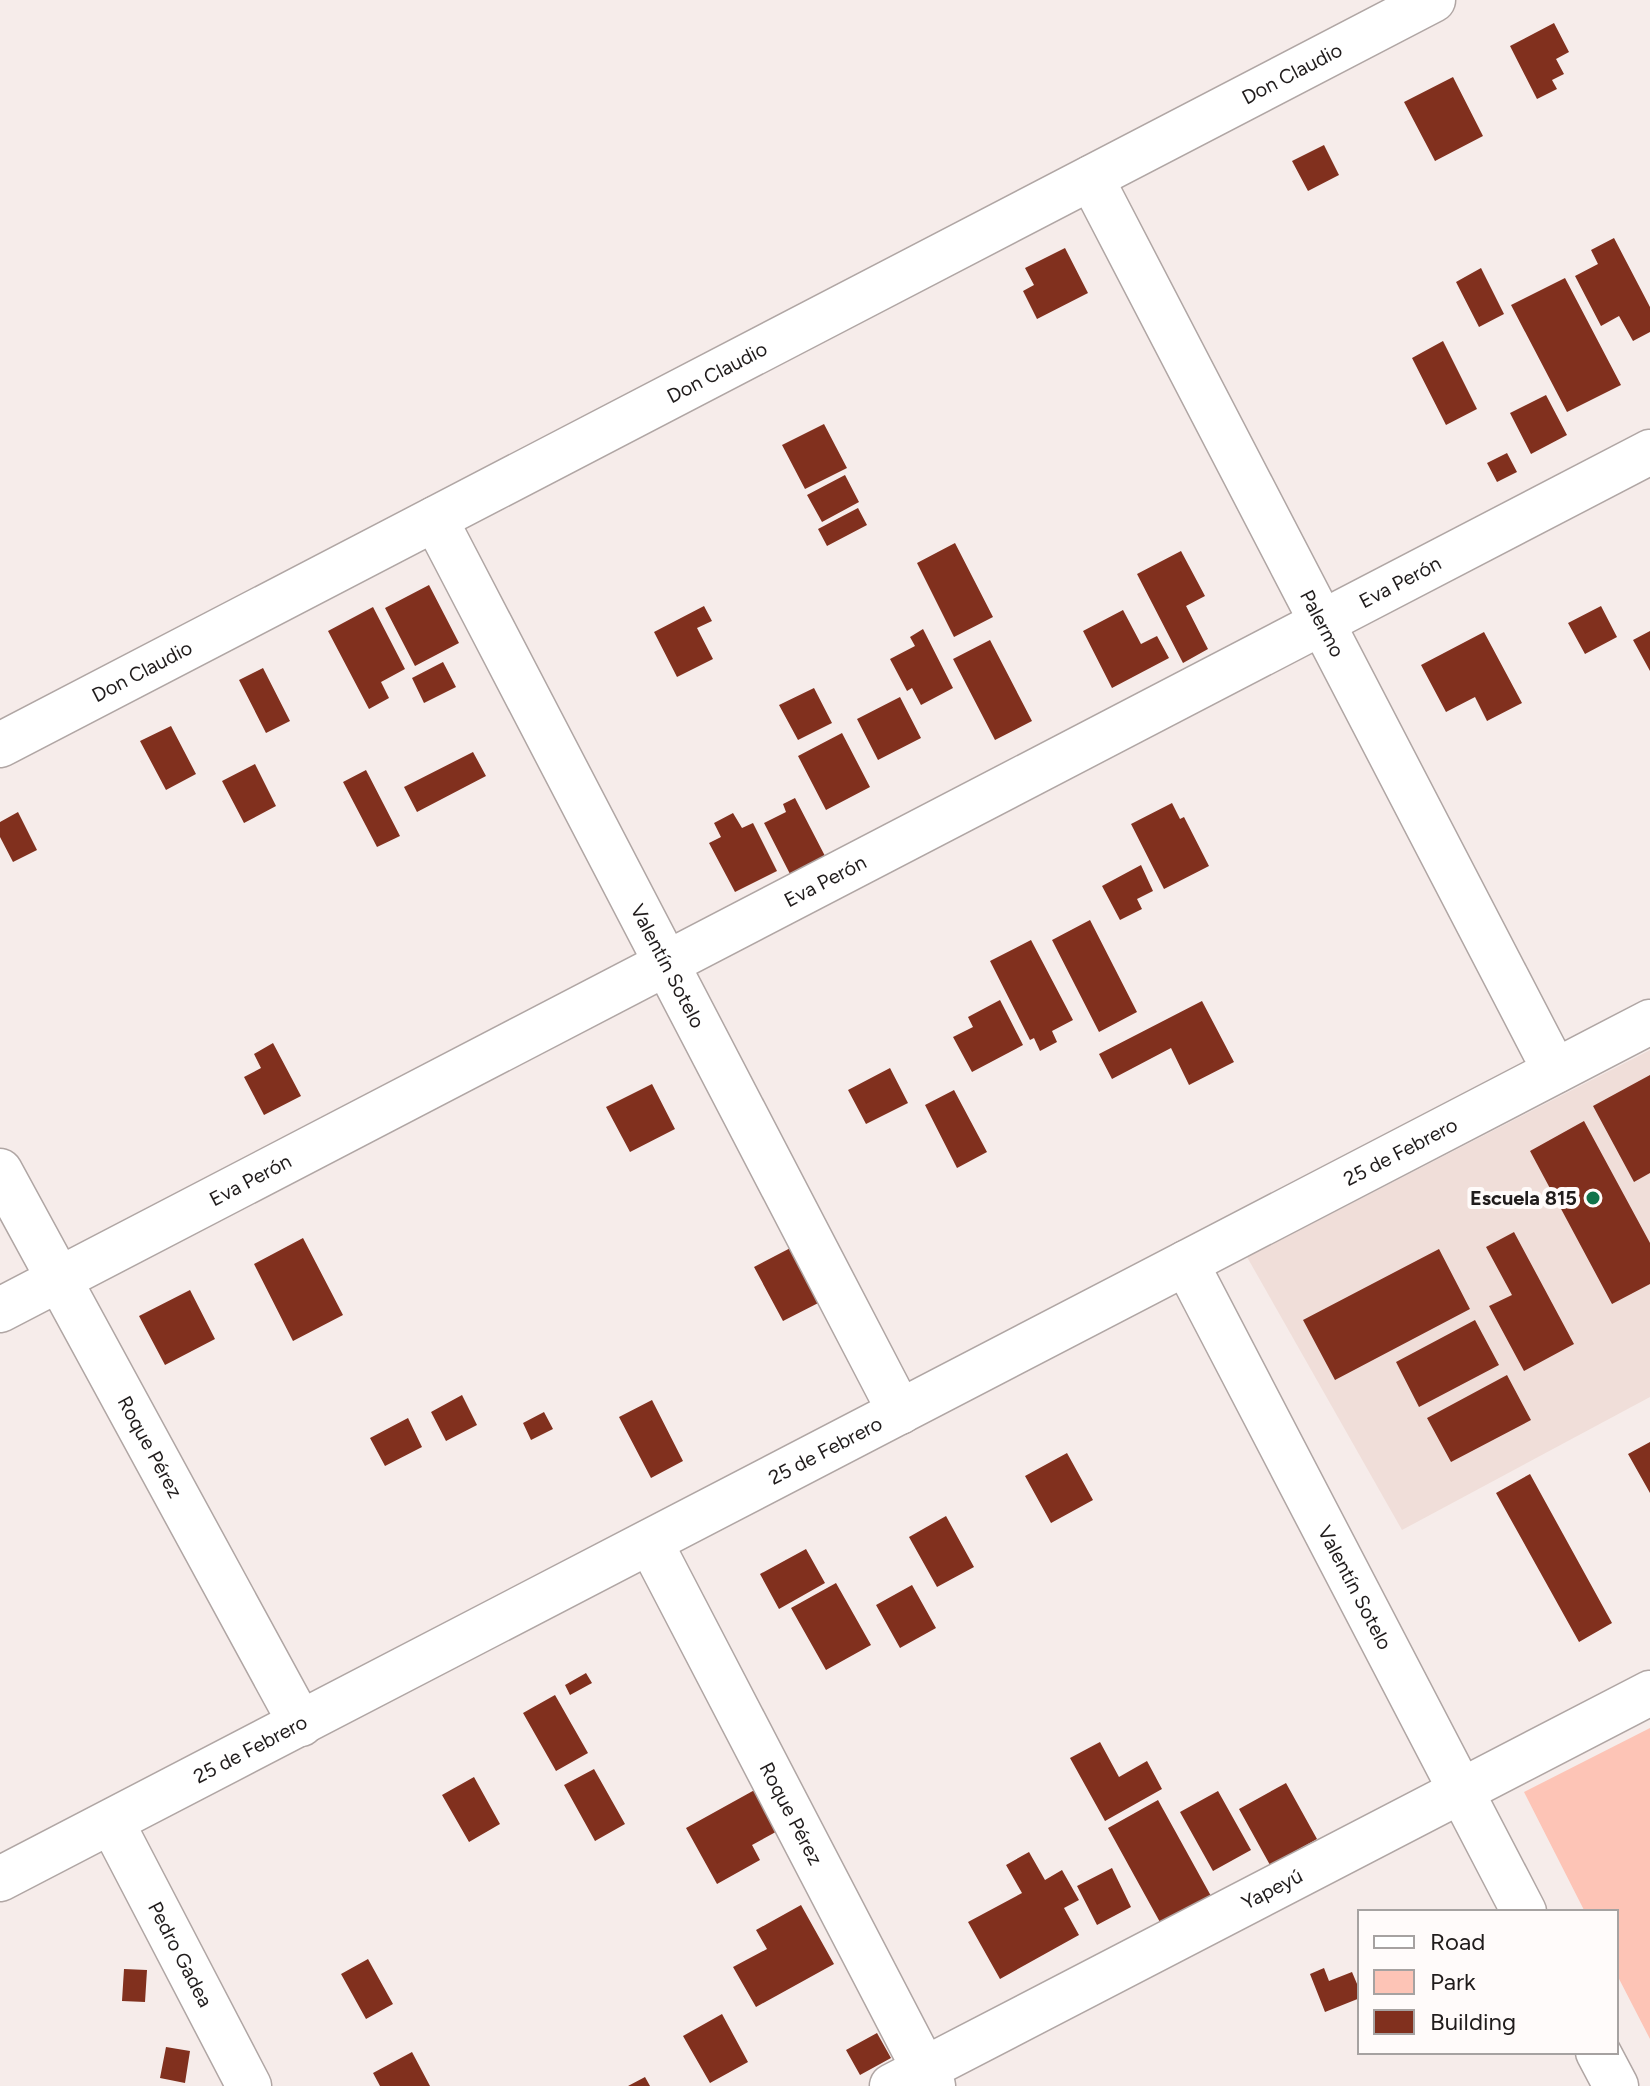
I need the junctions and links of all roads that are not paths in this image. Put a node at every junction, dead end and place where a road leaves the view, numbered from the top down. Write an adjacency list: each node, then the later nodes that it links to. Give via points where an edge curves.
1 (1433, 0): 2 (street, Don Claudio)
2 (1091, 178): 4 (street, Don Claudio); 5 (street, Palermo)
3 (1650, 452): 5 (street, Eva Perón)
4 (435, 519): 6 (street, Don Claudio); 7 (street, Valentín Sotelo)
5 (1322, 623): 7 (street, Eva Perón); 9 (street, Palermo)
6 (0, 745)
7 (667, 964): 12 (street, Eva Perón); 14 (street, Valentín Sotelo)
8 (1650, 1022): 9 (street, 25 de Febrero)
9 (1555, 1071): 11 (street, 25 de Febrero)
10 (0, 1171): 12 (street, Roque Pérez)
11 (1186, 1263): 14 (street, 25 de Febrero); 18 (street, Valentín Sotelo)
12 (59, 1280): 13 (street, Eva Perón); 17 (street, Roque Pérez)
13 (0, 1310)
14 (900, 1412): 15 (street, 25 de Febrero)
15 (650, 1542): 17 (street, 25 de Febrero); 23 (street, Roque Pérez)
16 (1650, 1693): 18 (street, Yapeyú)
17 (301, 1724): 19 (street, 25 de Febrero)
18 (1460, 1791): 21 (street, Valentín Sotelo); 23 (street, Yapeyú)
19 (112, 1823): 20 (street, 25 de Febrero); 24 (street, Pedro Gadea)
20 (0, 1879)
21 (1523, 1910)
22 (1599, 2054): 25 (street)
23 (917, 2080)
24 (249, 2086)
25 (1616, 2086)

